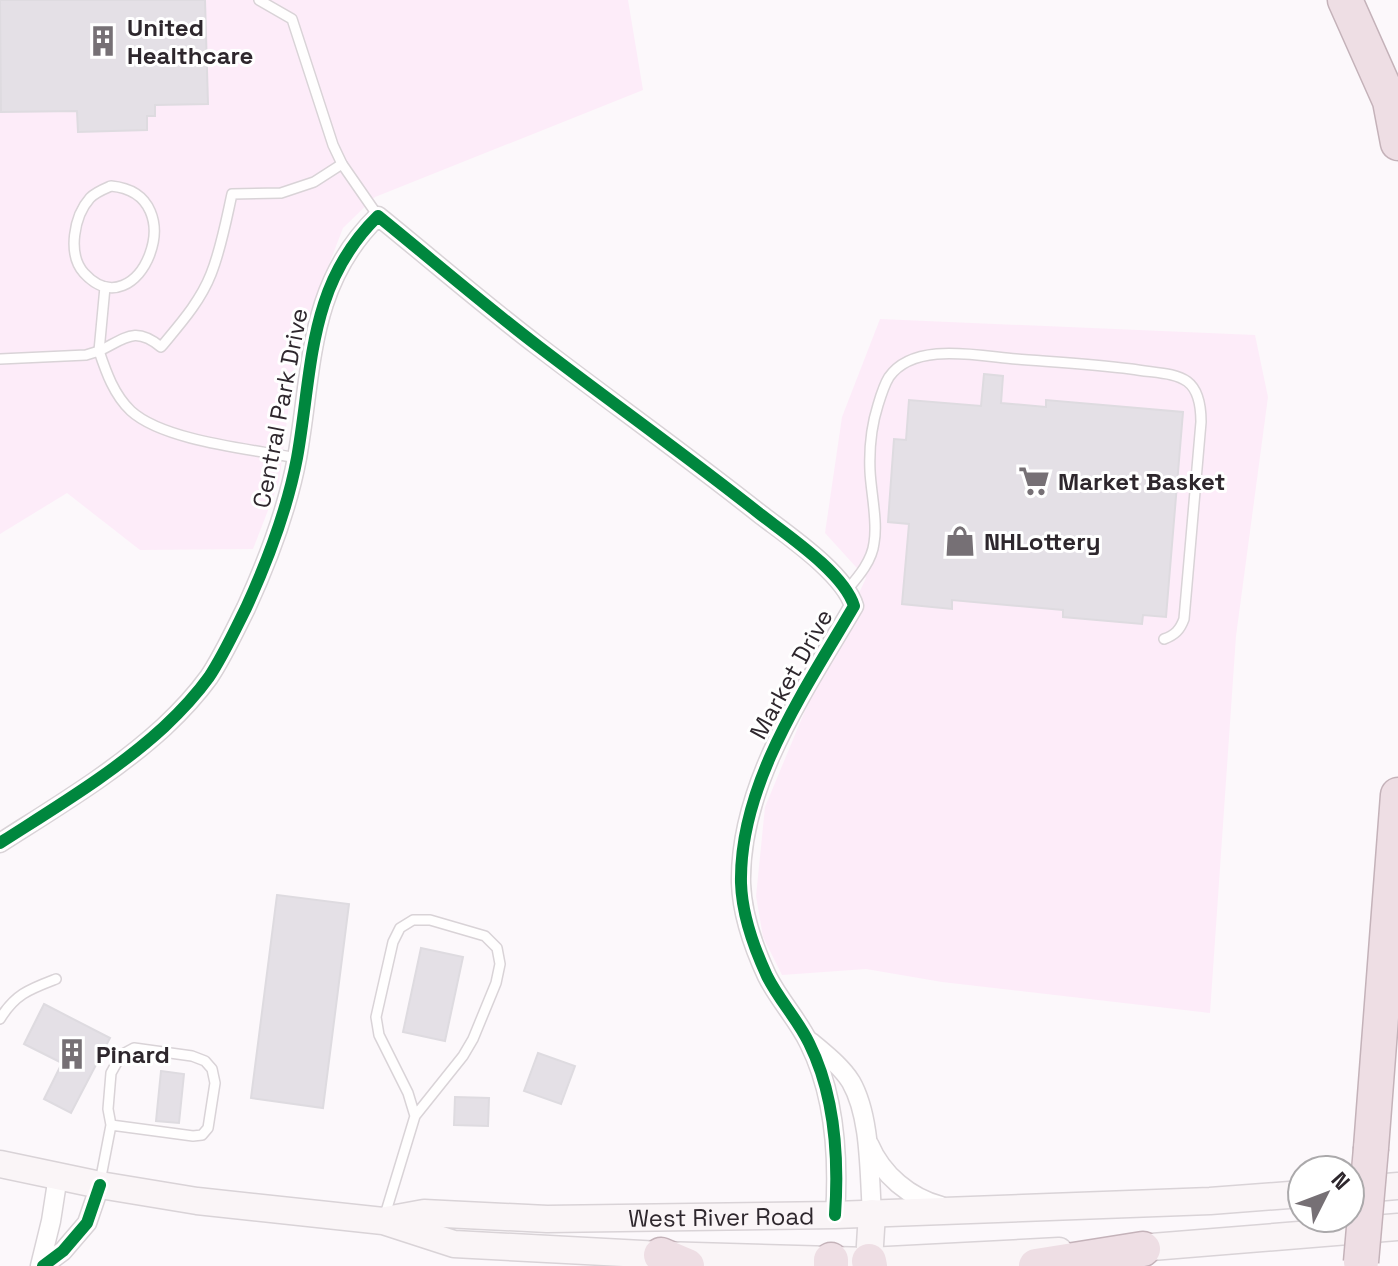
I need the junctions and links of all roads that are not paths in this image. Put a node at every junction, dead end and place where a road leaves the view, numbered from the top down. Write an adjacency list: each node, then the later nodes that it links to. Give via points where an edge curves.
1 (259, 0): 4 (lane, via 292,19)
2 (1345, 0): 3 (highway, via 1390,101)
3 (1398, 143)
4 (342, 164): 5 (lane); 7 (lane, via 314,182 281,193 232,194 211,277 161,347 140,334)
5 (378, 216): 9 (street, Central Park Drive, via 339,264 325,297 315,328); 10 (street, Market Drive, via 817,559)
6 (105, 287): 6 (lane, via 132,281 153,246 151,215 125,187 111,186 91,197 77,223 76,259 82,271); 7 (lane)
7 (99, 351): 8 (lane); 9 (lane, via 121,399 145,422 183,436)
8 (0, 359)
9 (297, 458): 13 (street, Central Park Drive, via 263,570 207,680 136,750)
10 (847, 590): 11 (lane, via 874,548 870,436 890,376 911,358 958,354 1176,376 1196,391 1201,422 1184,619 1181,628); 16 (street, Market Drive, via 854,606 771,756 742,861 744,907 758,956)
11 (1164, 639)
12 (1398, 795): 35 (highway, bridge)
13 (0, 843)
14 (56, 979): 15 (lane, via 25,991)
15 (0, 1019)
16 (809, 1040): 19 (street, Market Drive, via 851,1083); 28 (street, Market Drive, via 833,1128)
17 (415, 1116): 17 (lane, via 376,1017 400,928 413,920 430,920 485,936 497,948 500,964 473,1039); 29 (lane)
18 (111, 1125): 18 (lane, via 111,1073 121,1055 134,1048 192,1056 212,1069 215,1083 208,1128 202,1135); 22 (lane)
19 (866, 1137): 26 (street, Market Drive, via 879,1163 907,1191); 27 (street, Market Drive)
20 (0, 1164): 21 (main road, West River Road)
21 (58, 1176): 22 (main road, West River Road); 36 (street)
22 (100, 1185): 29 (main road, West River Road); 36 (street, via 87,1223)
23 (1398, 1186): 24 (main road)
24 (1366, 1189)
25 (1286, 1195): 26 (main road, West River Road)
26 (960, 1209): 27 (main road, West River Road)
27 (872, 1213): 28 (main road, West River Road); 34 (main road)
28 (835, 1215): 29 (main road, West River Road, via 547,1219 424,1213); 33 (main road)
29 (383, 1221): 32 (main road, West River Road, via 454,1244)
30 (1398, 1227): 31 (main road, West River Road)
31 (1143, 1249): 34 (main road, West River Road); 37 (highway)
32 (674, 1261): 33 (main road, West River Road)
33 (831, 1263): 34 (main road, West River Road)
34 (870, 1264)
35 (1361, 1264)
36 (42, 1266)
37 (1036, 1266)

